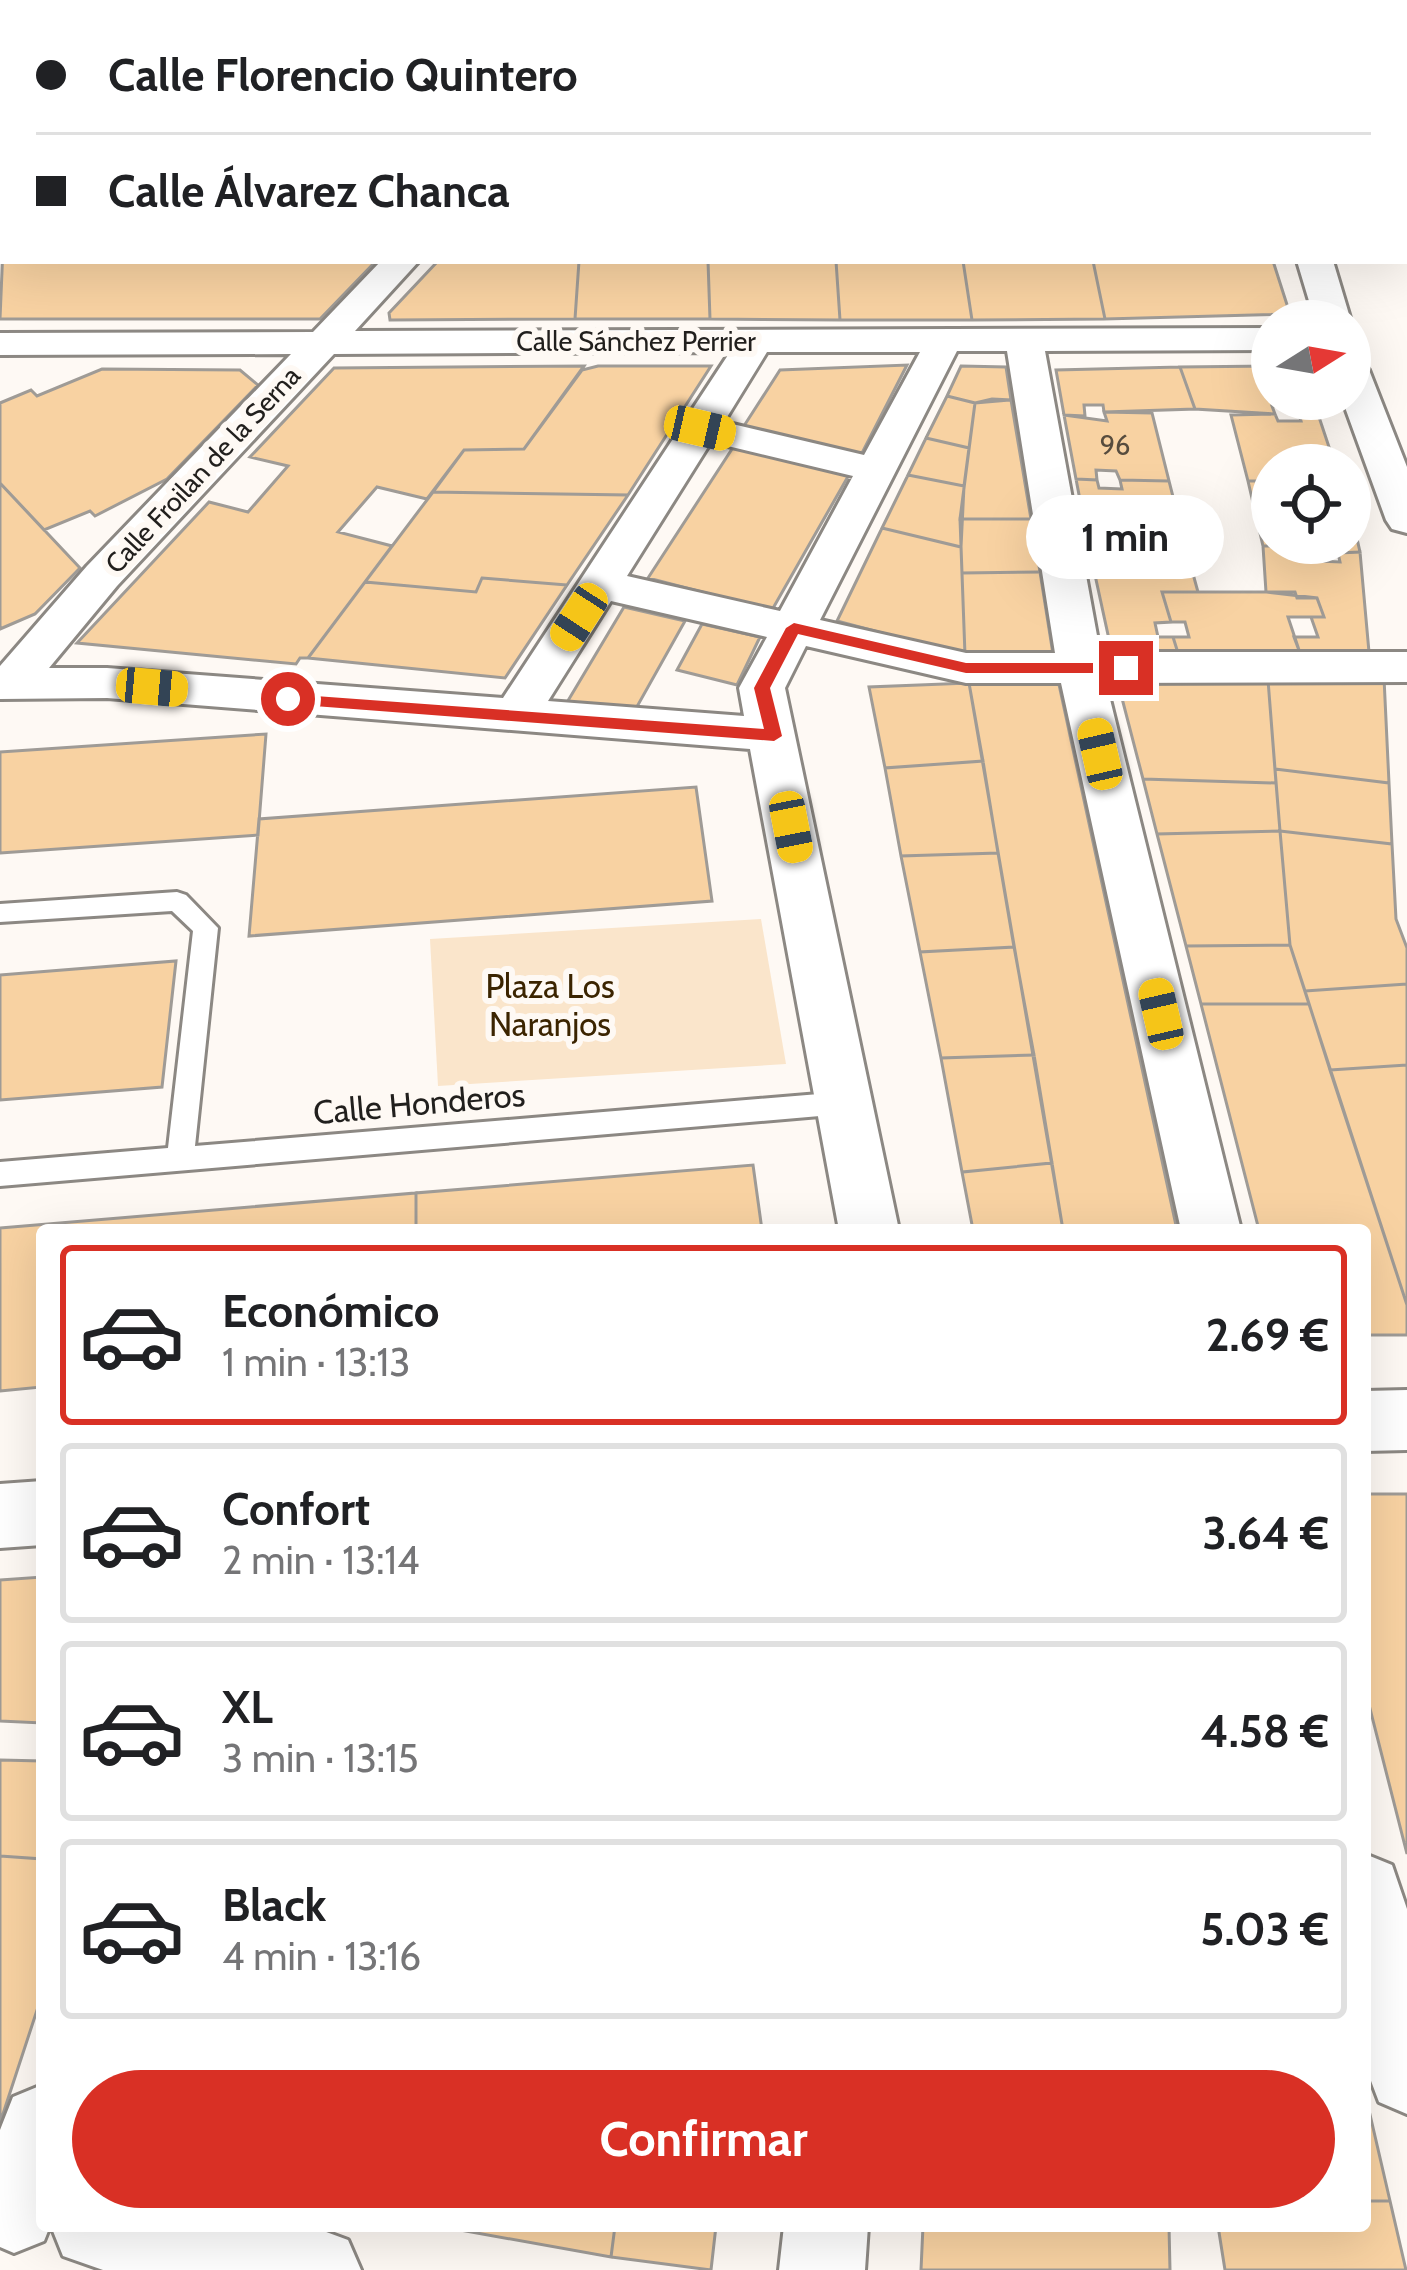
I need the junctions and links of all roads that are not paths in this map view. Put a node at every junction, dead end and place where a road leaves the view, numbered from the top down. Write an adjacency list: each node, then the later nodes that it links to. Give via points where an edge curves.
1 (397, 264): 9 (street, Calle Froilan de la Serna)
2 (1316, 264): 3 (street)
3 (1327, 300)
4 (1251, 339): 5 (street, Calle Sánchez Perrier)
5 (1024, 340): 6 (street, Calle Sánchez Perrier); 17 (street)
6 (944, 341): 7 (street, Calle Sánchez Perrier); 12 (street)
7 (755, 342): 9 (street, Calle Sánchez Perrier); 11 (street)
8 (0, 344): 9 (street, Calle Sánchez Perrier)
9 (322, 344): 18 (street, Calle Froilan de la Serna)
10 (1369, 420): 13 (street)
11 (700, 428): 12 (street); 14 (street)
12 (877, 470): 15 (street)
13 (1407, 520)
14 (600, 584): 15 (street); 19 (street)
15 (794, 628): 17 (street, via 966,668); 20 (street, via 762,688)
16 (1407, 667): 17 (street)
17 (1080, 668): 26 (street)
18 (5, 683): 19 (street, via 107,683)
19 (514, 718): 20 (street)
20 (774, 736): 22 (street)
21 (0, 913): 23 (lane, via 177,901 206,928)
22 (843, 1103): 23 (lane, Calle Honderos); 25 (street)
23 (180, 1159): 24 (lane, Calle Honderos)
24 (0, 1174)
25 (867, 1224)
26 (1210, 1224)
27 (1407, 1420): 28 (street)
28 (1371, 1421)
29 (36, 1513): 30 (street)
30 (0, 1516)
31 (1371, 1918): 32 (street)
32 (1407, 2074)
33 (124, 2232): 35 (street)
34 (825, 2232): 36 (street)
35 (318, 2270)
36 (822, 2270)

